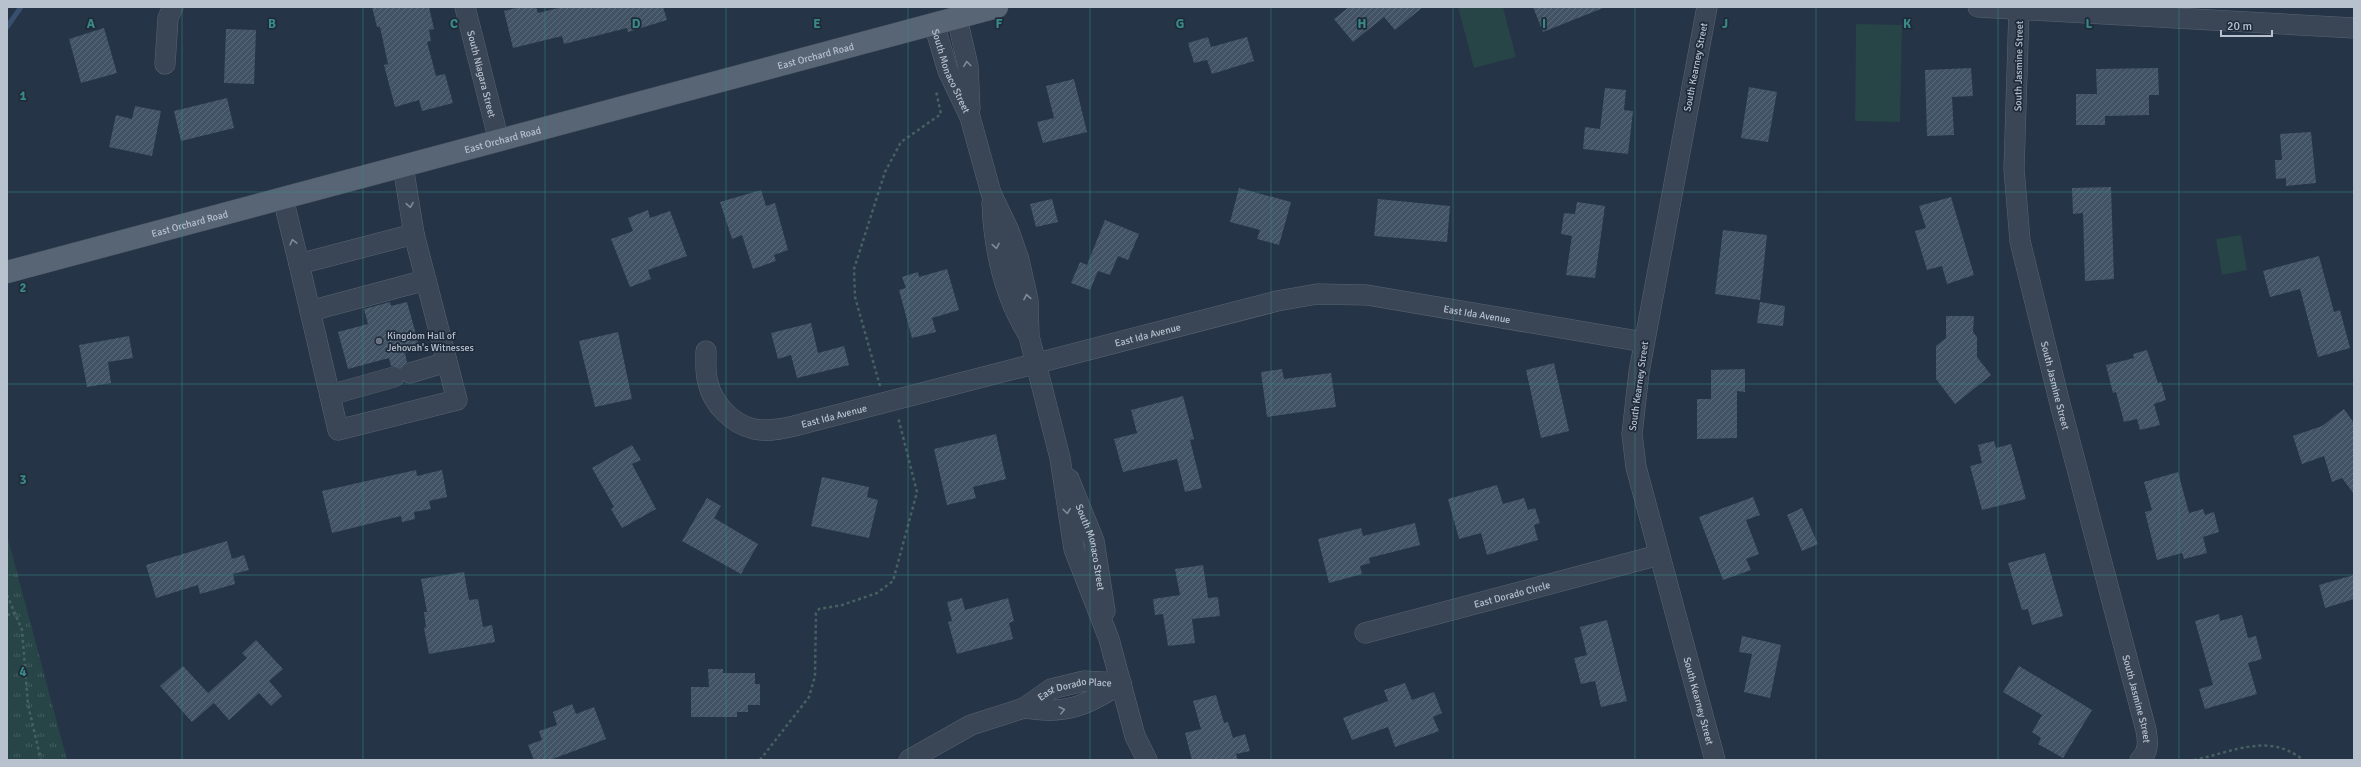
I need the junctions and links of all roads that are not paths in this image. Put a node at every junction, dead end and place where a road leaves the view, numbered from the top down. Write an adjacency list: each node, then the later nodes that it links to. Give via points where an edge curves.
1 (173, 7): 10 (street, via 168,18)
2 (465, 7): 12 (street, South Niagara Street)
3 (997, 7): 7 (main road, East Orchard Road)
4 (1707, 7): 20 (street, South Kearney Street)
5 (1978, 7): 6 (street)
6 (2019, 9): 9 (street); 29 (street, South Jasmine Street, via 2014,169 2020,241 2148,738)
7 (957, 18): 8 (main road, East Orchard Road); 11 (street, South Monaco Street, one-way to 7, via 968,66)
8 (934, 24): 11 (street, South Monaco Street, via 948,71); 12 (main road, East Orchard Road)
9 (2354, 28)
10 (165, 64)
11 (970, 117): 23 (street, South Monaco Street, via 991,193 994,236 1002,277 1011,305 1029,336)
12 (499, 141): 13 (main road, East Orchard Road)
13 (403, 166): 14 (main road, East Orchard Road); 15 (street, one-way to 15)
14 (283, 198): 16 (street, one-way to 14); 17 (main road, East Orchard Road)
15 (414, 234): 16 (street); 18 (street)
16 (299, 264): 19 (street)
17 (7, 272)
18 (426, 280): 19 (street); 22 (street)
19 (310, 311): 24 (street)
20 (1644, 342): 23 (street, East Ida Avenue, via 1367,295 1332,293 1277,301); 25 (street, South Kearney Street, via 1634,405 1632,443)
21 (706, 351): 23 (street, East Ida Avenue, via 708,384 714,398 735,421 755,429 794,426)
22 (447, 362): 24 (street); 24 (street, via 457,400 338,430)
23 (1036, 363): 27 (street, South Monaco Street, via 1060,458 1094,541 1109,639)
24 (330, 395)
25 (1659, 555): 26 (street, East Dorado Circle); 33 (street, South Kearney Street)
26 (1365, 633)
27 (1121, 683): 28 (street, South Monaco Street); 30 (street, East Dorado Place, via 1093,680 1051,689 1024,708 971,725)
28 (1135, 736): 31 (street, South Monaco Street); 32 (street, South Monaco Street)
29 (2143, 757)
30 (909, 760)
31 (1135, 760)
32 (1147, 760)
33 (1715, 760)

